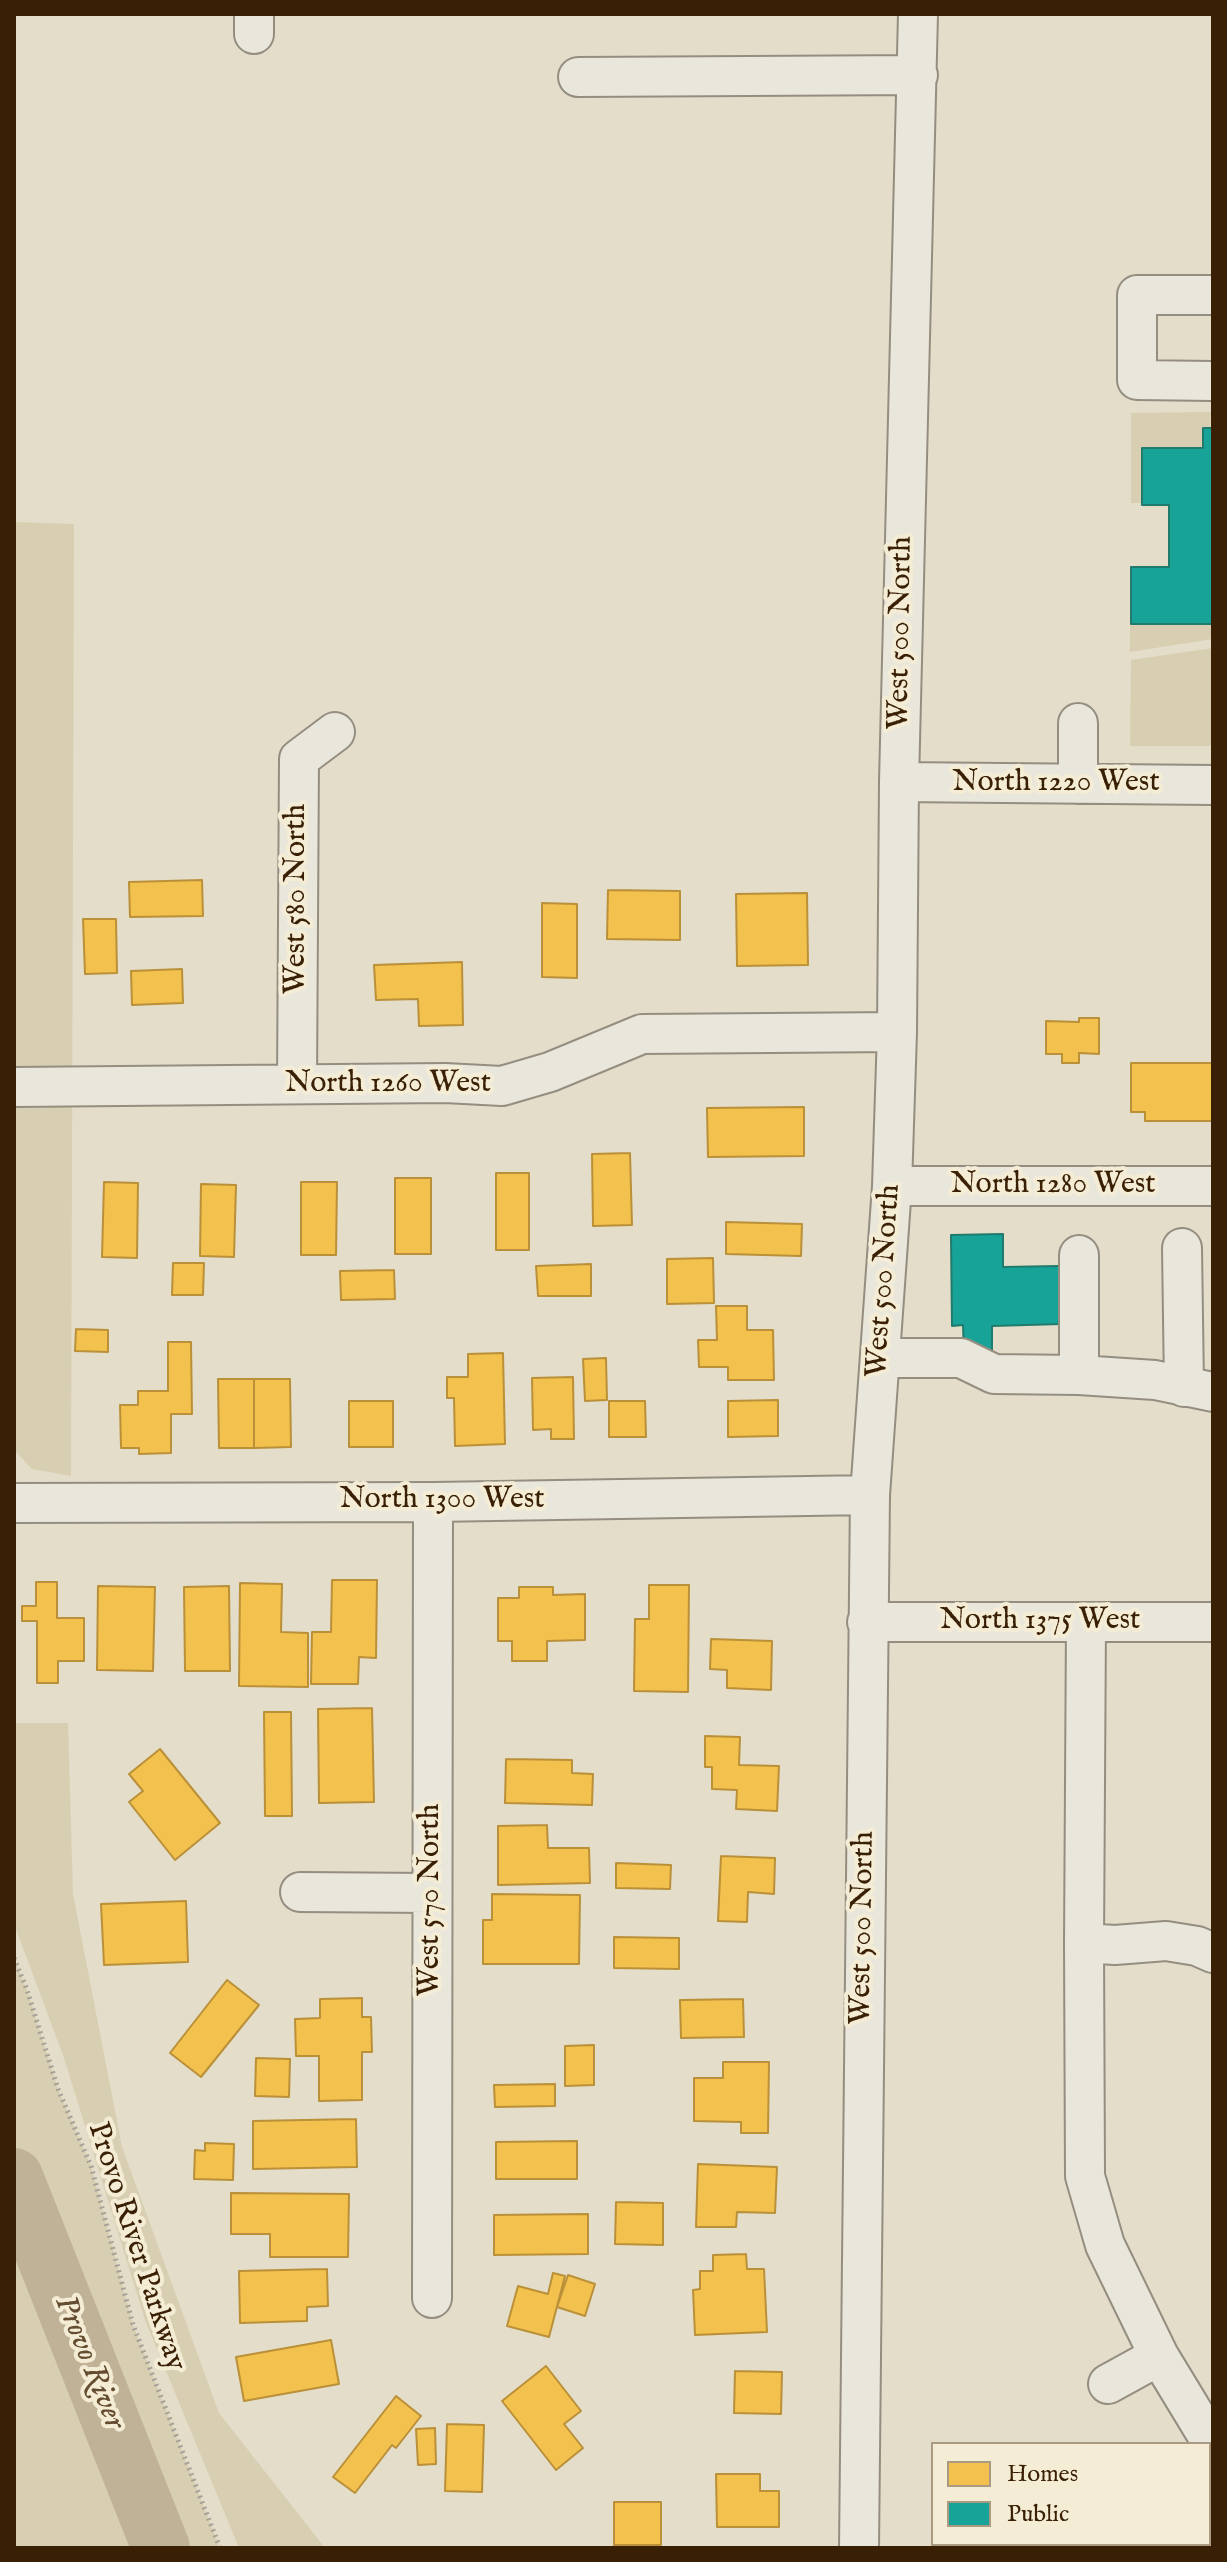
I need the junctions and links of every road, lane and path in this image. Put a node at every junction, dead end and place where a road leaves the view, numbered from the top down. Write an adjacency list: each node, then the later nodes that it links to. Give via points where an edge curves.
1 (918, 14): 2 (street, West 500 North)
2 (918, 75): 3 (street); 8 (street, West 500 North)
3 (578, 77)
4 (1213, 295): 5 (street, via 1137,295 1137,380)
5 (1213, 381)
6 (1078, 723): 9 (street)
7 (335, 732): 12 (street, West 580 North, via 299,759)
8 (899, 782): 9 (street, North 1220 West); 11 (street, West 500 North)
9 (1078, 784): 10 (street, North 1220 West)
10 (1213, 785)
11 (897, 1032): 12 (street, North 1260 West, via 642,1034 502,1086); 14 (street, West 500 North)
12 (297, 1084): 13 (street, North 1260 West)
13 (14, 1087)
14 (892, 1186): 15 (street, North 1280 West); 18 (street, West 500 North)
15 (1213, 1186)
16 (1182, 1248): 20 (street)
17 (1079, 1255): 19 (street)
18 (880, 1358): 19 (street, via 961,1358 994,1374); 21 (street, West 500 North)
19 (1079, 1375): 20 (street, via 1155,1380)
20 (1198, 1390)
21 (870, 1495): 22 (street, North 1300 West); 24 (street, West 500 North)
22 (433, 1502): 23 (street, North 1300 West); 28 (street, West 570 North)
23 (14, 1503)
24 (867, 1622): 26 (street, North 1375 West); 37 (street, West 500 North)
25 (1213, 1622): 26 (street, North 1375 West)
26 (1086, 1623): 29 (street)
27 (300, 1892): 28 (street)
28 (431, 1893): 32 (street, West 570 North)
29 (1084, 1943): 30 (street, via 1166,1941); 33 (street, via 1085,2176 1105,2245)
30 (1213, 1953)
31 (14, 1958): 36 (path, Provo River Parkway, via 58,2089 91,2166 133,2325)
32 (432, 2298)
33 (1159, 2356): 34 (street); 35 (street)
34 (1108, 2384)
35 (1213, 2445)
36 (220, 2548)
37 (859, 2548)

